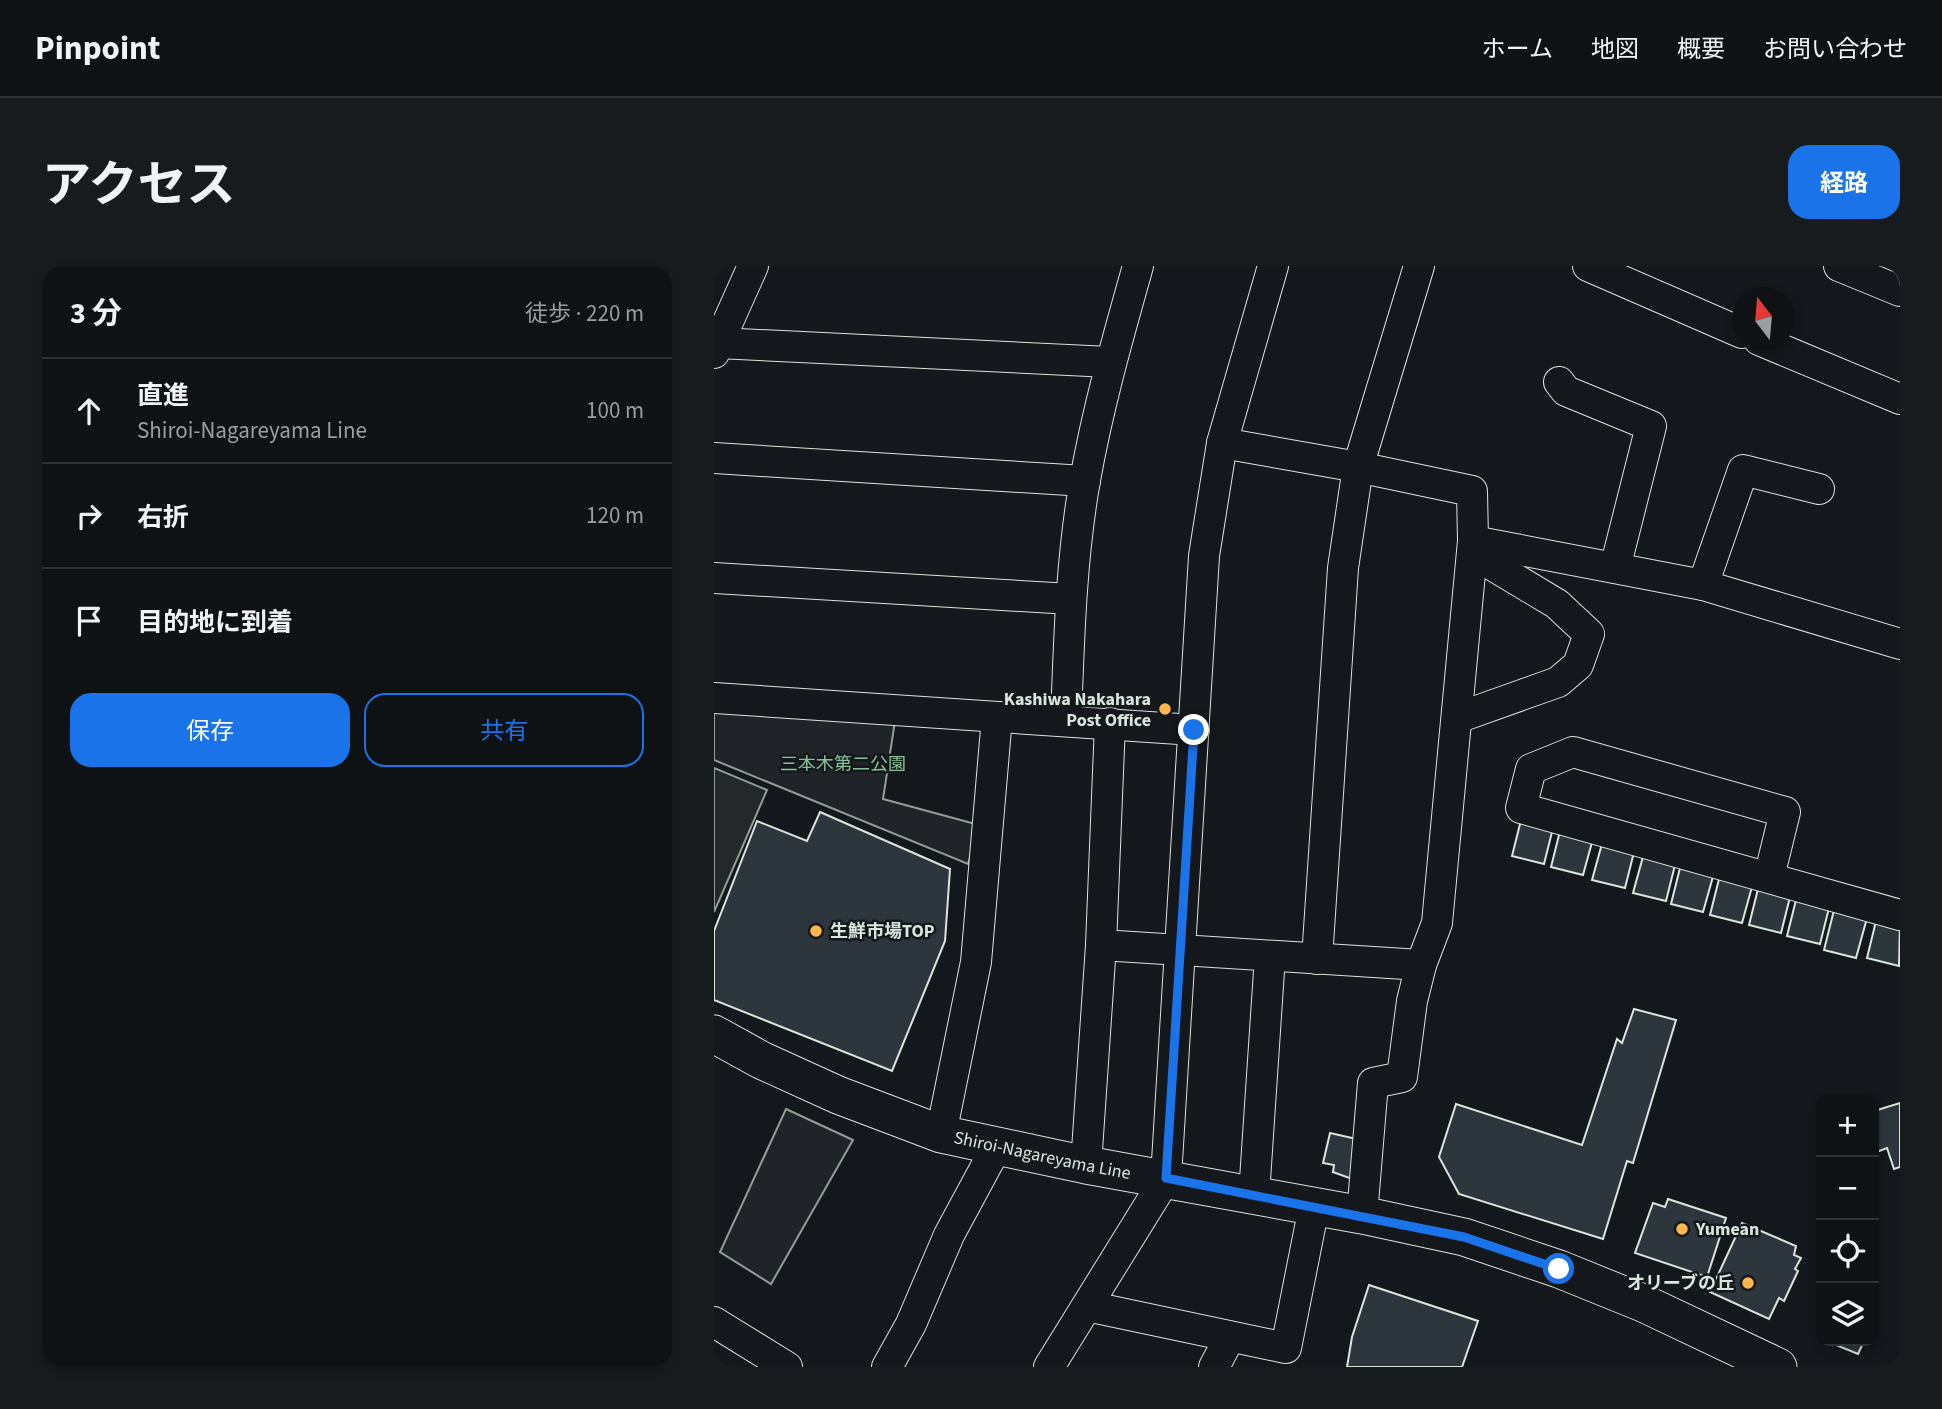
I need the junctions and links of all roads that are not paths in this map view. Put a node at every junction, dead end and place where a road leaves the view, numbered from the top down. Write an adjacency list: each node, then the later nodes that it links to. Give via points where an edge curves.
1 (753, 266): 9 (street)
2 (1138, 266): 11 (street)
3 (1273, 266): 14 (street)
4 (1419, 266): 16 (street)
5 (1588, 266): 8 (street)
6 (1839, 266): 7 (street)
7 (1900, 291)
8 (1732, 328)
9 (716, 348): 11 (street)
10 (1783, 350): 13 (street)
11 (1110, 362): 17 (street)
12 (1559, 382): 20 (street, via 1566,391 1651,426)
13 (1900, 399)
14 (1222, 443): 16 (street); 30 (street, via 1205,556)
15 (714, 458): 17 (street)
16 (1358, 467): 19 (street, via 1472,491); 36 (street, via 1343,568)
17 (1085, 481): 23 (street)
18 (1819, 489): 22 (street, via 1743,470)
19 (1473, 547): 20 (street); 27 (street); 27 (street, via 1557,604 1589,634 1578,665 1558,682)
20 (1615, 568): 22 (street)
21 (714, 578): 23 (street)
22 (1703, 585): 24 (street)
23 (1071, 599): 28 (street)
24 (1900, 644)
25 (714, 698): 26 (street)
26 (997, 717): 28 (street); 39 (street, via 976,962)
27 (1457, 718): 37 (street, via 1437,923)
28 (1066, 720): 29 (street)
29 (1110, 723): 30 (street); 33 (street)
30 (1194, 730): 34 (street)
31 (1769, 877): 31 (street, via 1521,808 1531,769 1573,752 1785,812); 32 (street)
32 (1900, 915)
33 (1101, 945): 34 (street); 41 (street)
34 (1182, 950): 35 (street); 42 (street)
35 (1270, 956): 36 (street); 43 (street)
36 (1317, 959): 37 (street)
37 (1421, 965): 45 (street, via 1402,1077 1373,1083)
38 (714, 1034): 39 (main road, Shiroi-Nagareyama Line, via 838,1095)
39 (941, 1134): 40 (main road, Shiroi-Nagareyama Line)
40 (997, 1146): 41 (main road, Shiroi-Nagareyama Line); 51 (street)
41 (1086, 1165): 42 (main road, Shiroi-Nagareyama Line)
42 (1166, 1178): 43 (main road, Shiroi-Nagareyama Line); 46 (street)
43 (1254, 1195): 44 (main road, Shiroi-Nagareyama Line)
44 (1314, 1207): 45 (main road, Shiroi-Nagareyama Line); 48 (street, via 1286,1348)
45 (1362, 1216): 54 (main road, Shiroi-Nagareyama Line, via 1464,1237 1559,1269)
46 (1087, 1306): 48 (street); 52 (street)
47 (714, 1322): 49 (street)
48 (1230, 1337): 53 (street)
49 (745, 1356): 50 (street)
50 (787, 1367)
51 (887, 1367)
52 (1049, 1367)
53 (1214, 1367)
54 (1778, 1367)

